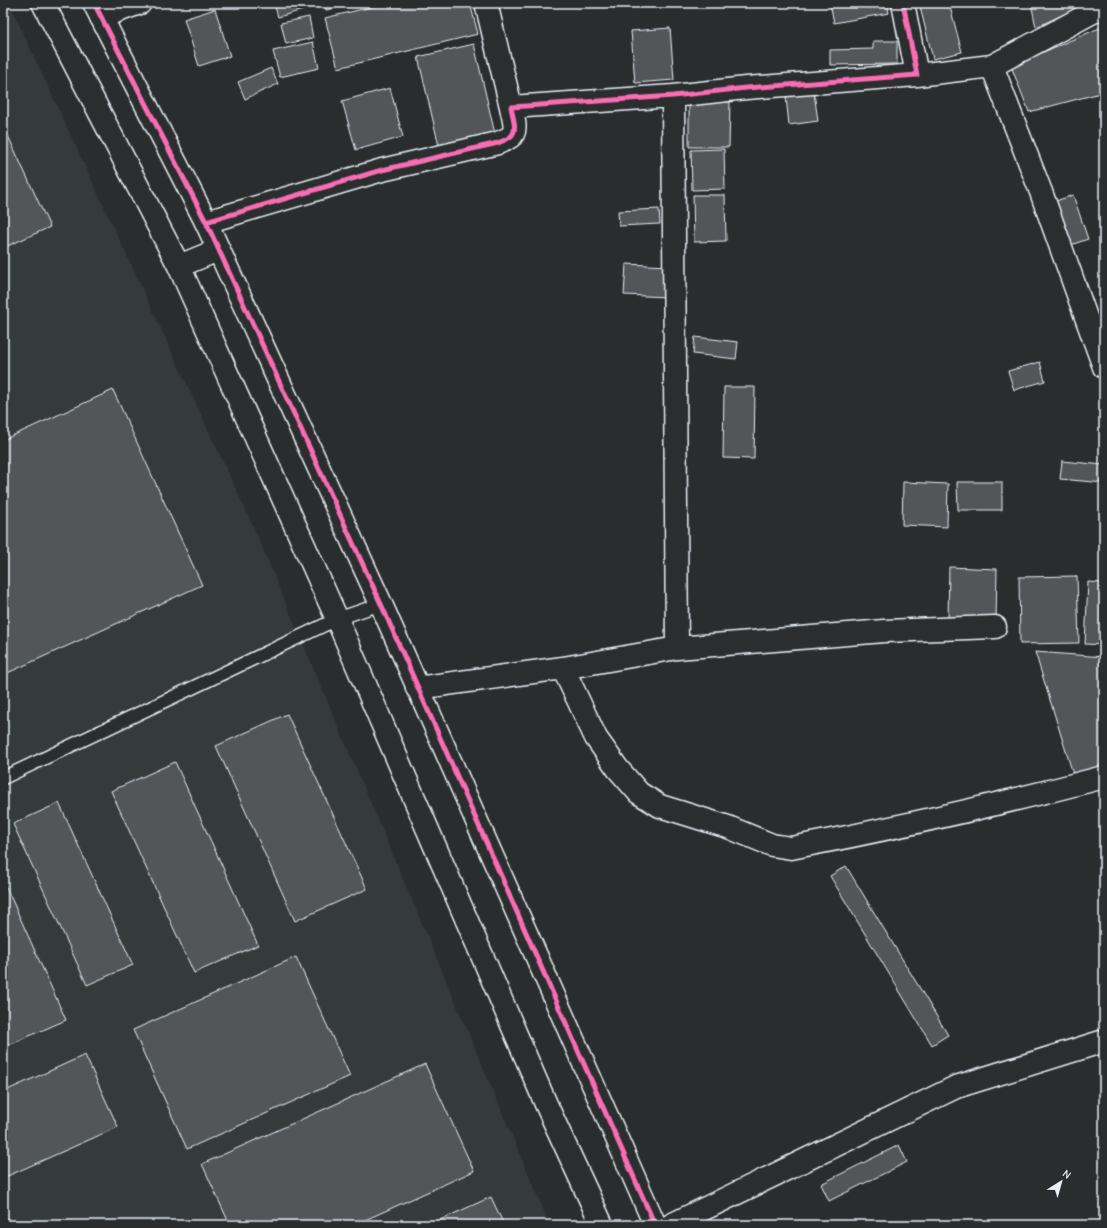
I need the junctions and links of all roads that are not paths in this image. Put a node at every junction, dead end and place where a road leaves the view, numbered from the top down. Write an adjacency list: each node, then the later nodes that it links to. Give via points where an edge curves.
1 (43, 3): 13 (street)
2 (140, 3): 6 (street)
3 (486, 3): 10 (street)
4 (903, 3): 8 (street)
5 (1104, 6): 7 (street)
6 (97, 10): 11 (street)
7 (992, 66): 8 (street); 14 (street)
8 (917, 75): 9 (street)
9 (673, 96): 10 (street); 18 (street)
10 (511, 107): 11 (street, via 513,134 498,143 382,170)
11 (206, 222): 12 (street)
12 (218, 250): 13 (street); 15 (street)
13 (179, 266): 16 (street)
14 (1104, 367)
15 (381, 604): 16 (lane); 20 (street)
16 (337, 619): 22 (lane); 24 (street, via 546,1104)
17 (995, 627): 18 (street, via 884,632)
18 (677, 648): 19 (street)
19 (564, 668): 20 (street); 21 (street, via 596,738 639,793 660,806 791,848)
20 (417, 688): 25 (street)
21 (1104, 777)
22 (3, 778)
23 (1104, 1041): 26 (street, via 956,1087)
24 (602, 1225)
25 (655, 1225)
26 (671, 1225)

